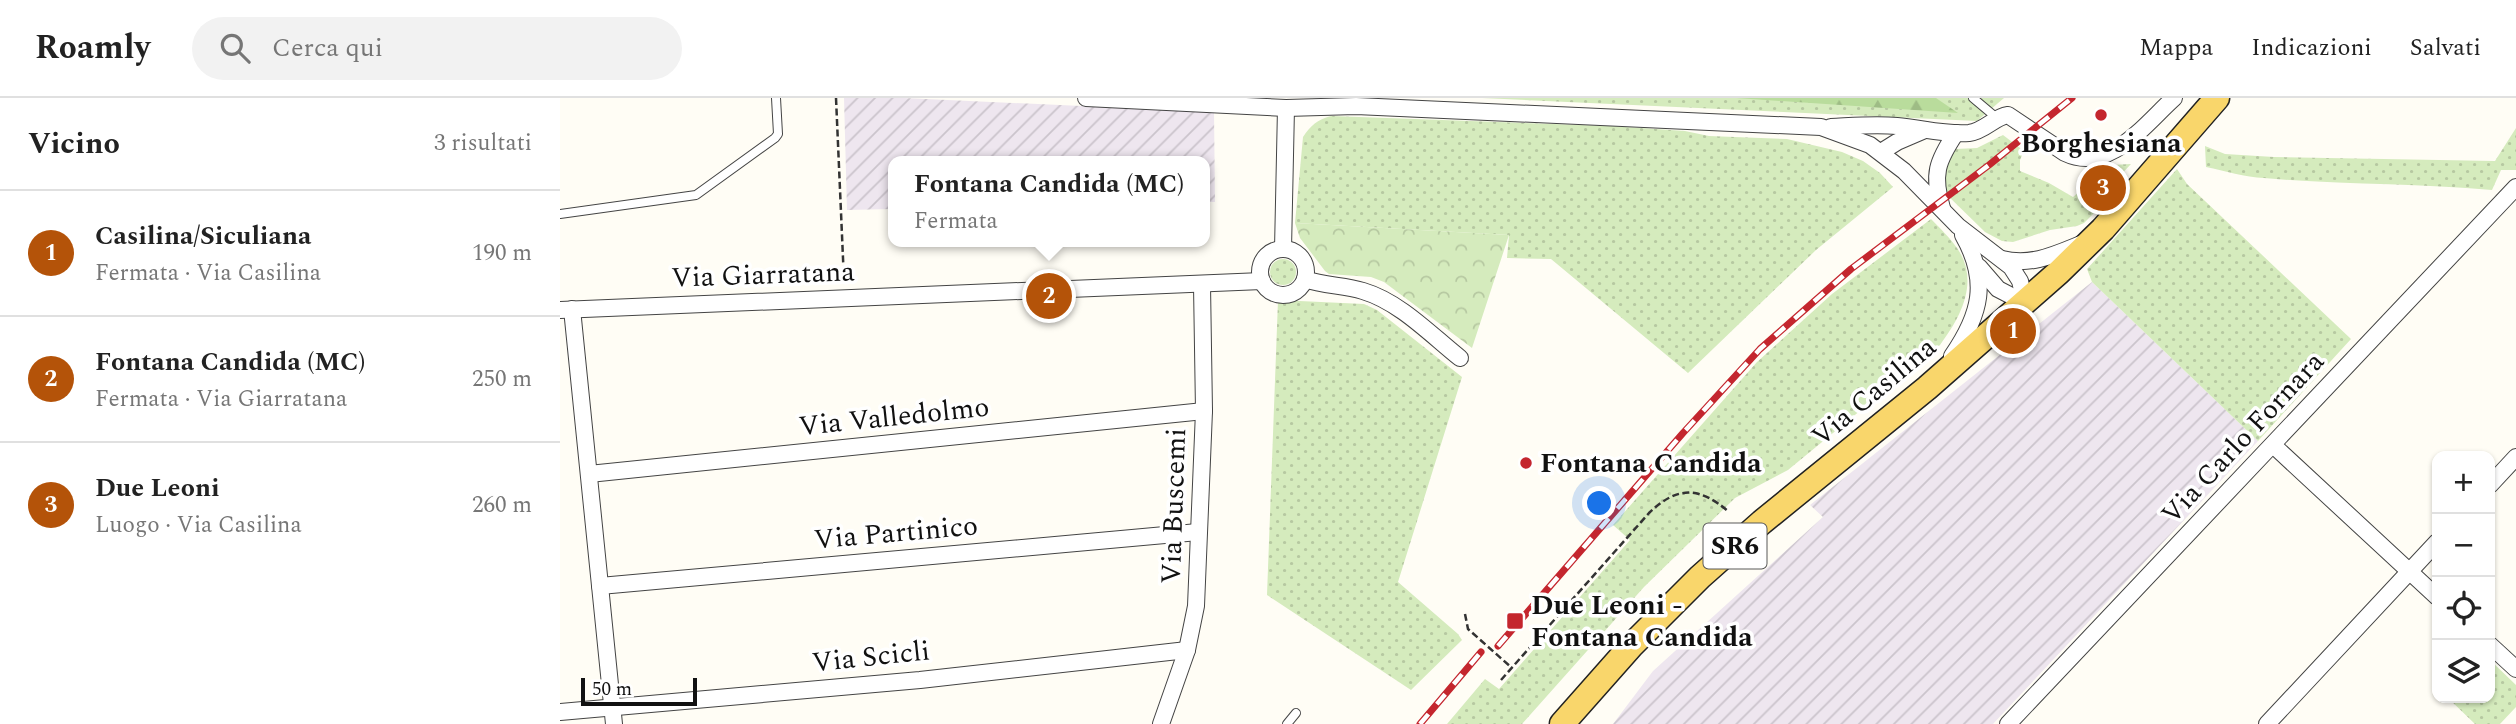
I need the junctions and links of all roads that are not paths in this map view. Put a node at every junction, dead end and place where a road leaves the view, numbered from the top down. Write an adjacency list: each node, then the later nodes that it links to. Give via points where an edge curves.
1 (776, 98): 14 (lane, via 775,138 696,195)
2 (1086, 98): 6 (street)
3 (1973, 98): 7 (lane)
4 (2174, 98): 7 (street, via 2122,145 2094,158 2066,153 2012,116)
5 (2217, 98): 16 (main road, Via Casilina / SR6)
6 (1286, 108): 8 (street, via 1356,106); 17 (street)
7 (1998, 119): 10 (street, via 1977,132)
8 (1821, 127): 9 (street, via 1885,125); 11 (street)
9 (1925, 130): 10 (street); 11 (street)
10 (1956, 133): 13 (street, via 1937,168)
11 (1881, 152): 13 (street)
12 (2516, 187): 28 (street, Via Carlo Fornara)
13 (1943, 210): 15 (street)
14 (560, 214)
15 (1958, 226): 18 (street); 19 (street)
16 (2093, 239): 18 (street, via 2036,260); 23 (main road, Via Casilina / SR6)
17 (1283, 249): 20 (street, via 1301,257); 21 (street, via 1264,258)
18 (2001, 258): 23 (street, via 2016,274)
19 (1977, 265): 23 (street, via 1998,289); 26 (street, via 1979,291 1972,322)
20 (1305, 279): 21 (street, via 1294,292 1282,295); 25 (street, via 1377,296)
21 (1262, 281): 22 (street, Via Giarratana)
22 (1202, 285): 24 (street, Via Giarratana); 27 (street, Via Buscemi)
23 (2025, 303): 26 (main road, Via Casilina / SR6)
24 (566, 310): 30 (street)
25 (1460, 358)
26 (1927, 388): 46 (main road, Via Casilina / SR6, via 1689,587)
27 (1204, 411): 30 (street, Via Valledolmo); 32 (street, Via Buscemi)
28 (2273, 445): 34 (street); 47 (street, Via Carlo Fornara)
29 (2516, 457): 31 (street)
30 (589, 474): 35 (street)
31 (2495, 480)
32 (1198, 532): 35 (street, Via Partinico); 37 (street, Via Buscemi, via 1196,606)
33 (2432, 547): 34 (street)
34 (2409, 572): 36 (street); 48 (street)
35 (600, 586): 40 (street)
36 (2432, 593)
37 (1187, 650): 40 (street, Via Scicli, via 920,680); 44 (street, Via Buscemi)
38 (2495, 650): 39 (street)
39 (2516, 669)
40 (612, 707): 41 (street, Via Scicli); 43 (street)
41 (560, 712)
42 (1296, 713): 45 (lane)
43 (614, 724)
44 (1161, 724)
45 (1287, 724)
46 (1562, 724)
47 (2008, 724)
48 (2267, 724)

